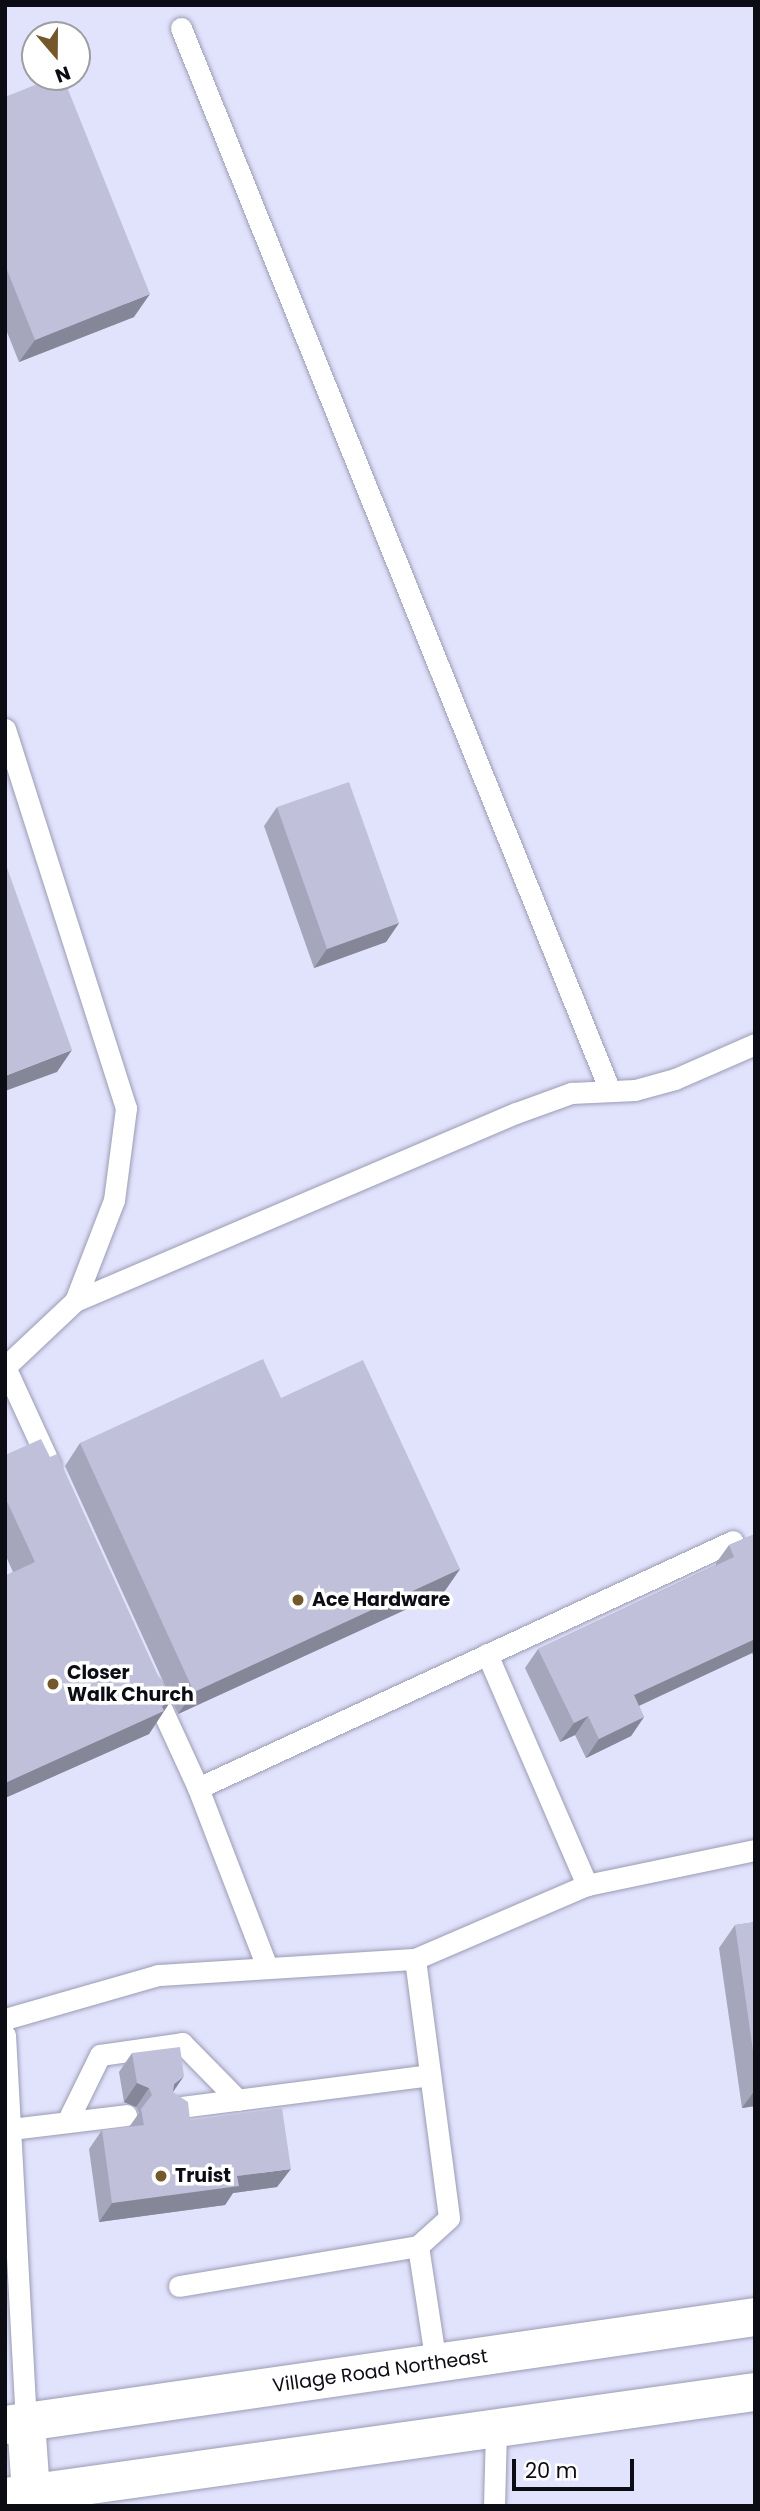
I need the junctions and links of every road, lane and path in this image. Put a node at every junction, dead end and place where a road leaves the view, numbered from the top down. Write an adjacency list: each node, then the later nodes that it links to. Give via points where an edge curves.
1 (181, 28): 4 (lane)
2 (5, 729): 5 (lane, via 126,1108 114,1200)
3 (755, 1044): 4 (lane, via 675,1079)
4 (610, 1091): 5 (lane, via 571,1093 516,1113)
5 (75, 1301): 6 (lane)
6 (5, 1367): 7 (lane)
7 (62, 1491)
8 (733, 1541): 9 (lane)
9 (487, 1654): 11 (lane); 13 (lane)
10 (141, 1665): 11 (lane)
11 (198, 1788): 15 (lane)
12 (755, 1850): 13 (lane)
13 (587, 1885): 14 (lane)
14 (415, 1959): 15 (lane); 18 (lane)
15 (267, 1967): 16 (lane, via 158,1975)
16 (5, 2019)
17 (5, 2035): 23 (lane)
18 (430, 2075): 19 (lane); 24 (lane, via 450,2218)
19 (238, 2100): 20 (lane); 22 (lane, via 182,2043 100,2055)
20 (173, 2108)
21 (126, 2115): 22 (lane)
22 (67, 2122): 23 (lane)
23 (10, 2129): 29 (lane)
24 (418, 2246): 25 (lane); 27 (lane)
25 (179, 2286)
26 (755, 2317): 27 (main road, Village Road Northeast)
27 (436, 2363): 29 (main road, Village Road Northeast)
28 (755, 2392): 30 (main road)
29 (15, 2424): 31 (main road)
30 (496, 2427): 31 (main road); 32 (lane)
31 (23, 2499)
32 (494, 2506)

